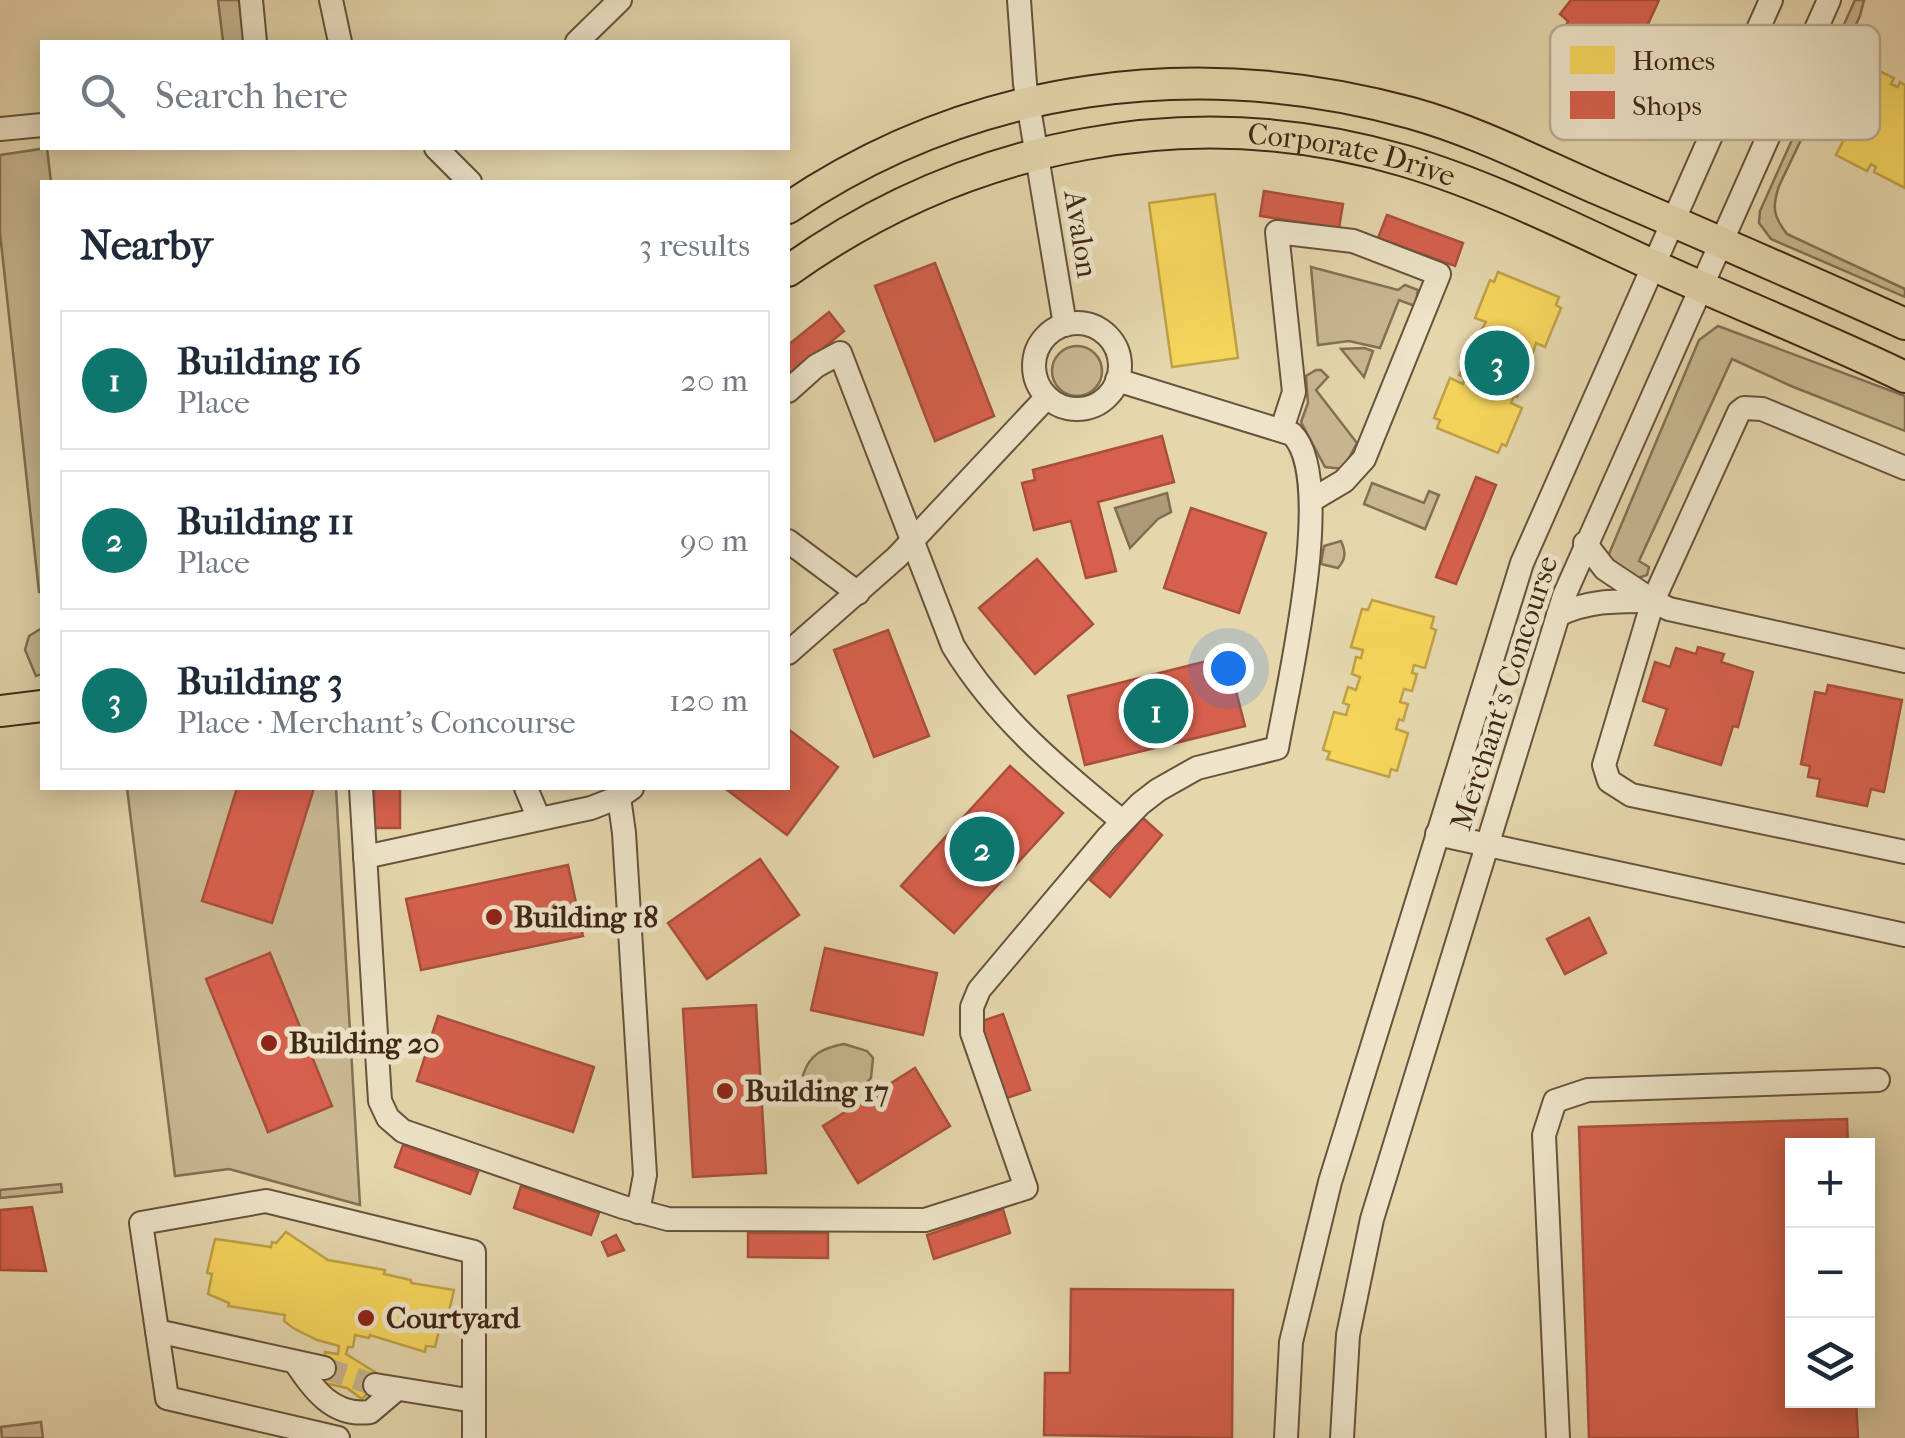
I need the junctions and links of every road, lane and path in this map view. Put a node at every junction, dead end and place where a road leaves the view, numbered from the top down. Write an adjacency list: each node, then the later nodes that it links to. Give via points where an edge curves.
1 (251, 0): 9 (street)
2 (330, 0): 10 (street)
3 (620, 0): 11 (street)
4 (1020, 0): 12 (street, Avalon)
5 (1771, 0): 7 (street, Merchant's Concourse)
6 (1829, 0): 8 (street, Merchant's Concourse)
7 (1760, 25)
8 (1818, 25)
9 (255, 40)
10 (340, 40)
11 (579, 40)
12 (1028, 101): 18 (street, Avalon); 20 (main road, Corporate Drive, via 906,143); 21 (main road, Corporate Drive, via 1214,81 1350,98 1483,138)
13 (40, 125): 14 (street)
14 (0, 129)
15 (1708, 140): 21 (street, Merchant's Concourse)
16 (1767, 140): 22 (street, Merchant's Concourse)
17 (452, 153): 19 (street)
18 (1036, 153): 23 (main road, Corporate Drive, via 1099,140 1193,134 1316,142 1426,168); 24 (main road, Corporate Drive, via 893,209); 26 (street, Avalon)
19 (469, 180)
20 (790, 207)
21 (1672, 221): 22 (main road, Corporate Drive); 23 (street, Merchant's Concourse)
22 (1721, 242): 25 (street, Merchant's Concourse); 27 (main road, Corporate Drive)
23 (1653, 265): 25 (main road, Corporate Drive); 48 (street, Merchant's Concourse, via 1522,563)
24 (790, 271)
25 (1700, 286): 28 (main road, Corporate Drive); 37 (street, Merchant's Concourse)
26 (1065, 324): 29 (street, via 1094,327 1108,338 1118,355); 31 (street, via 1042,340 1034,358 1035,378)
27 (1905, 324)
28 (1905, 376)
29 (1117, 380): 31 (street, via 1092,407 1065,407); 32 (street)
30 (790, 389): 35 (street, via 840,353)
31 (1047, 397): 35 (street)
32 (1282, 430): 34 (street, via 1304,450); 34 (street, via 1294,392 1277,232 1353,242 1440,274 1364,459)
33 (1905, 468): 39 (street, via 1762,409 1744,408)
34 (1312, 500): 47 (street, via 1278,748 1197,768)
35 (914, 538): 38 (street); 47 (street, via 953,646 981,688 1032,745)
36 (790, 542): 38 (street)
37 (1585, 543): 39 (street, via 1604,569); 40 (street, Merchant's Concourse)
38 (858, 593): 41 (street)
39 (1652, 601): 40 (street, via 1602,600); 42 (street); 50 (street, via 1605,758 1614,786 1631,795)
40 (1558, 615): 49 (street, Merchant's Concourse)
41 (790, 651)
42 (1905, 661)
43 (361, 790): 51 (street)
44 (527, 790): 46 (street)
45 (625, 792): 46 (street, via 591,808); 54 (street, via 645,1175)
46 (539, 818): 51 (street)
47 (1122, 821): 54 (street, via 974,998 972,1034 1026,1188 913,1220 682,1220)
48 (1437, 834): 49 (street); 62 (street, Merchant's Concourse, via 1302,1290 1288,1367)
49 (1485, 845): 52 (street); 63 (street, Merchant's Concourse, via 1362,1260 1344,1369)
50 (1905, 852)
51 (365, 858): 54 (street, via 380,1101 388,1118 404,1131)
52 (1905, 935)
53 (1878, 1080): 64 (street, via 1588,1090 1555,1101 1544,1135)
54 (638, 1212)
55 (157, 1330): 56 (street); 58 (street, via 142,1223 266,1201 474,1252); 60 (street, via 166,1398)
56 (294, 1362): 57 (street); 59 (street, via 323,1398)
57 (324, 1368)
58 (474, 1401): 59 (street, via 386,1387 370,1412); 61 (street)
59 (345, 1412): 60 (street)
60 (340, 1438)
61 (474, 1438)
62 (1286, 1438)
63 (1342, 1438)
64 (1558, 1438)

